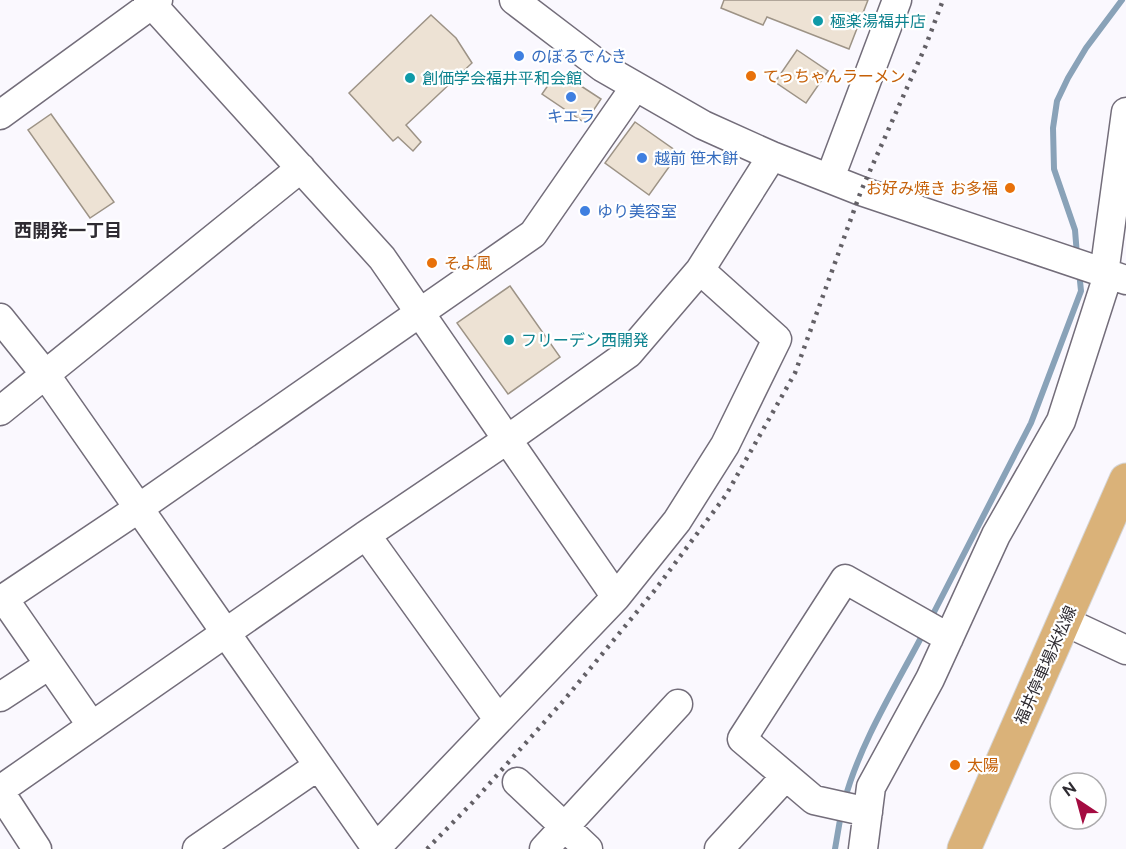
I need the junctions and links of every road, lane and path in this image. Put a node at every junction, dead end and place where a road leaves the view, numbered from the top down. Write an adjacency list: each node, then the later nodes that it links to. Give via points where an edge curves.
1 (514, 0): 4 (street, via 602,67)
2 (897, 0): 9 (street)
3 (153, 2): 6 (street); 8 (street)
4 (635, 87): 7 (street, via 703,125); 12 (street, via 533,234)
5 (1126, 112): 11 (street)
6 (0, 115)
7 (772, 156): 9 (street); 10 (street)
8 (301, 168): 12 (street, via 382,258); 14 (street)
9 (830, 178): 11 (street)
10 (700, 270): 16 (street, via 629,353); 21 (street, via 777,339 725,446 677,521)
11 (1113, 277): 24 (street, via 1061,421 996,535)
12 (421, 314): 16 (street); 18 (street)
13 (0, 318): 14 (street)
14 (45, 375): 15 (street); 18 (street)
15 (0, 411)
16 (508, 439): 19 (street); 21 (street)
17 (1126, 480): 22 (main road, 福井停車場米松線)
18 (139, 508): 20 (street); 23 (street)
19 (366, 535): 23 (street); 29 (street)
20 (4, 591): 26 (street)
21 (616, 597): 29 (street)
22 (1064, 621): 25 (street); 44 (main road, 福井停車場米松線)
23 (227, 633): 30 (street); 31 (street)
24 (949, 638): 32 (street, via 845,579 742,739); 35 (street, via 871,787)
25 (1126, 650)
26 (49, 665): 27 (street); 30 (street)
27 (0, 698)
28 (678, 704): 36 (street)
29 (498, 719): 37 (street)
30 (92, 726): 34 (street)
31 (318, 766): 37 (street); 39 (street)
32 (784, 777): 35 (street, via 814,800); 42 (street)
33 (517, 782): 36 (street)
34 (0, 791): 38 (street)
35 (868, 812): 43 (street)
36 (565, 827): 40 (street); 41 (street)
37 (375, 848)
38 (38, 849)
39 (197, 849)
40 (544, 849)
41 (588, 849)
42 (720, 849)
43 (863, 849)
44 (964, 849)

